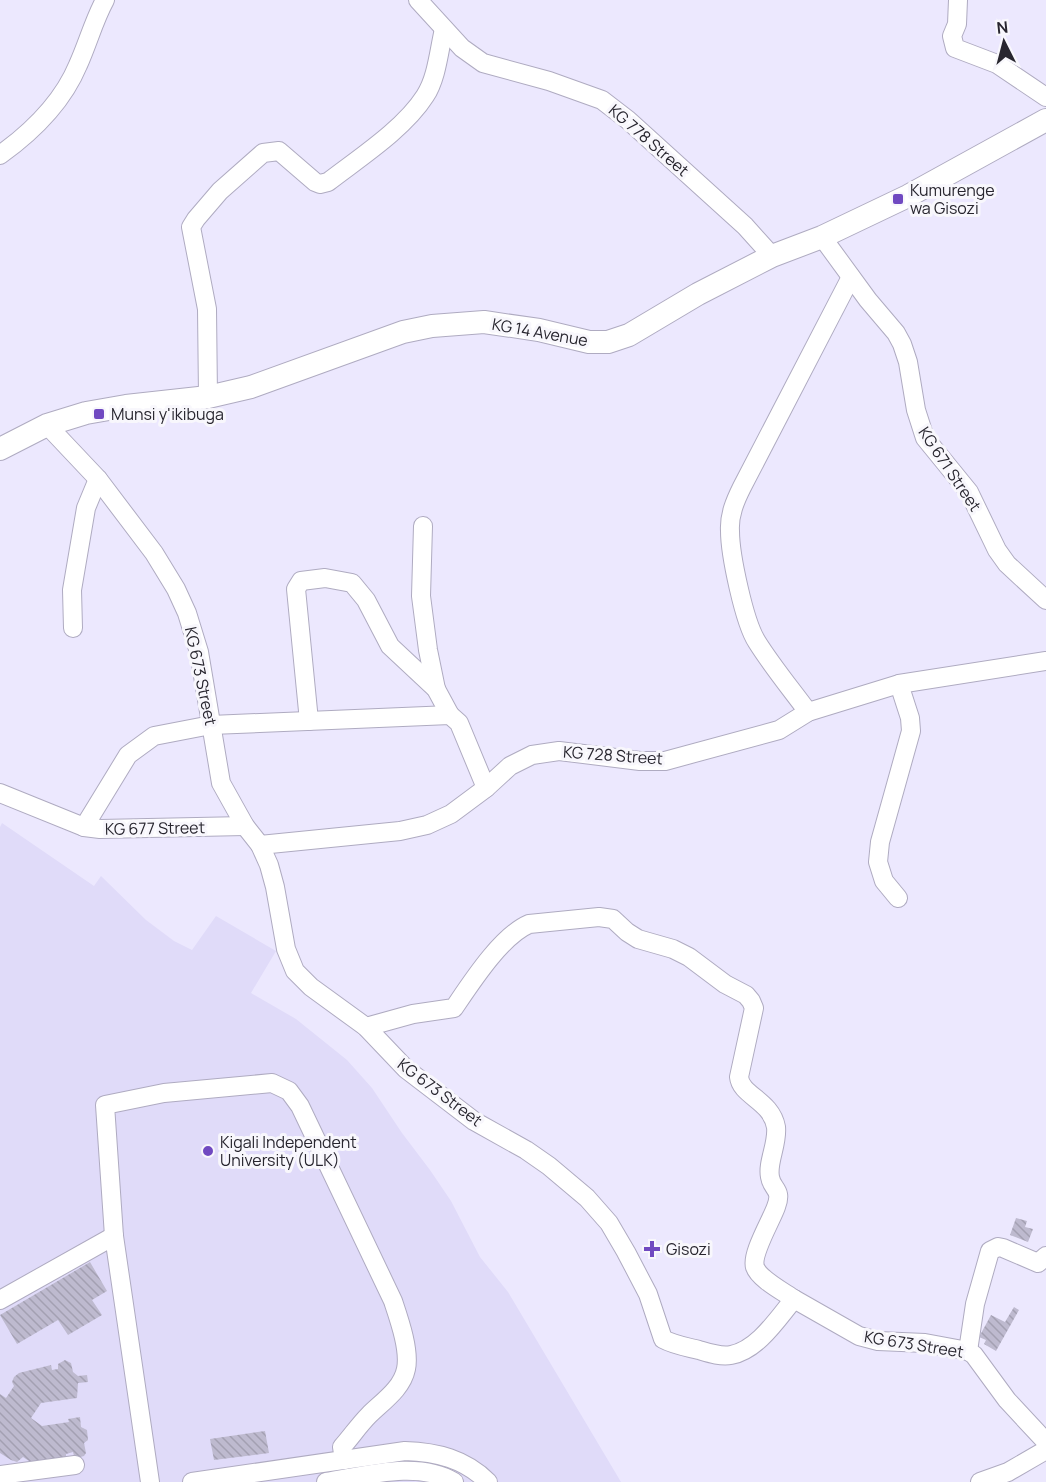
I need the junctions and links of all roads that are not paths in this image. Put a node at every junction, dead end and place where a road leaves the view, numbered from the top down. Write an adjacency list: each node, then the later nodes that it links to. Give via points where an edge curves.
1 (105, 0): 7 (street, via 77,67 57,102)
2 (418, 0): 4 (street, KG 778 Street)
3 (958, 0): 5 (street, via 952,36 955,48 997,64)
4 (444, 29): 9 (street, KG 778 Street, via 483,63 602,100 745,226); 11 (street, via 426,95 388,136 336,176 320,184 279,151 263,153 220,191 196,219 191,227 207,309)
5 (1046, 97)
6 (1046, 120): 8 (main road, KG 14 Avenue, via 908,196)
7 (0, 155)
8 (822, 237): 9 (main road, KG 14 Avenue); 10 (street, KG 671 Street)
9 (772, 256): 11 (main road, KG 14 Avenue, via 608,342 589,342 484,322 432,326 403,332 251,387)
10 (851, 277): 16 (street, KG 671 Street, via 903,344 916,410 926,438 969,492 1007,564); 21 (street, via 742,487 729,529 732,558 749,624 756,640)
11 (208, 397): 12 (main road, KG 14 Avenue, via 126,406)
12 (47, 425): 13 (main road, KG 14 Avenue); 14 (street, KG 673 Street)
13 (0, 449)
14 (98, 478): 17 (street, via 86,508 74,578); 24 (street, KG 673 Street, via 176,589 199,652)
15 (423, 526): 20 (street, via 421,596)
16 (1046, 600)
17 (73, 628)
18 (1046, 661): 19 (street, KG 728 Street)
19 (899, 684): 21 (street, KG 728 Street); 30 (street, via 911,731 878,862 884,881)
20 (436, 689): 22 (street); 23 (street, via 390,646 366,600 352,583 325,578 301,581 296,589)
21 (808, 712): 25 (street, KG 728 Street, via 779,730 665,760 640,761 559,751 532,755 510,766)
22 (450, 715): 23 (street); 25 (street, via 459,723)
23 (309, 721): 24 (street)
24 (211, 725): 27 (street, KG 673 Street, via 221,783); 28 (street, via 154,736 128,755)
25 (486, 788): 29 (street, KG 728 Street, via 451,814 427,825)
26 (0, 793): 28 (street, KG 677 Street)
27 (245, 826): 28 (street, KG 677 Street, via 123,830); 29 (street, KG 673 Street)
28 (84, 827)
29 (260, 844): 31 (street, KG 673 Street, via 275,886 286,949 295,971)
30 (897, 898)
31 (366, 1027): 34 (street, KG 673 Street, via 406,1069 474,1121 526,1149 587,1198 609,1223 626,1252 648,1294 663,1339 717,1355 742,1352); 34 (street, via 454,1008 490,959 512,935 529,924 613,919 638,939 689,957 746,995 754,1008 739,1082 772,1114 776,1140 770,1178 779,1195 754,1265 759,1274)
32 (114, 1236): 35 (street); 39 (street, via 105,1105 164,1093 272,1083 289,1091 300,1106 393,1301 405,1345 406,1369 396,1390 342,1447); 43 (street)
33 (1046, 1256): 36 (street, via 1038,1263 1003,1248 990,1251 975,1304)
34 (794, 1299): 36 (street, KG 673 Street, via 859,1336)
35 (0, 1300)
36 (968, 1351): 37 (street, KG 673 Street)
37 (1046, 1442)
38 (1046, 1450): 48 (street, via 1008,1472)
39 (344, 1460): 42 (street); 47 (street, via 405,1451 431,1452 478,1472)
40 (75, 1465): 41 (street)
41 (0, 1475)
42 (263, 1477): 44 (street)
43 (150, 1482)
44 (192, 1482)
45 (326, 1482): 46 (street, via 427,1471)
46 (454, 1482)
47 (488, 1482)
48 (980, 1482)

